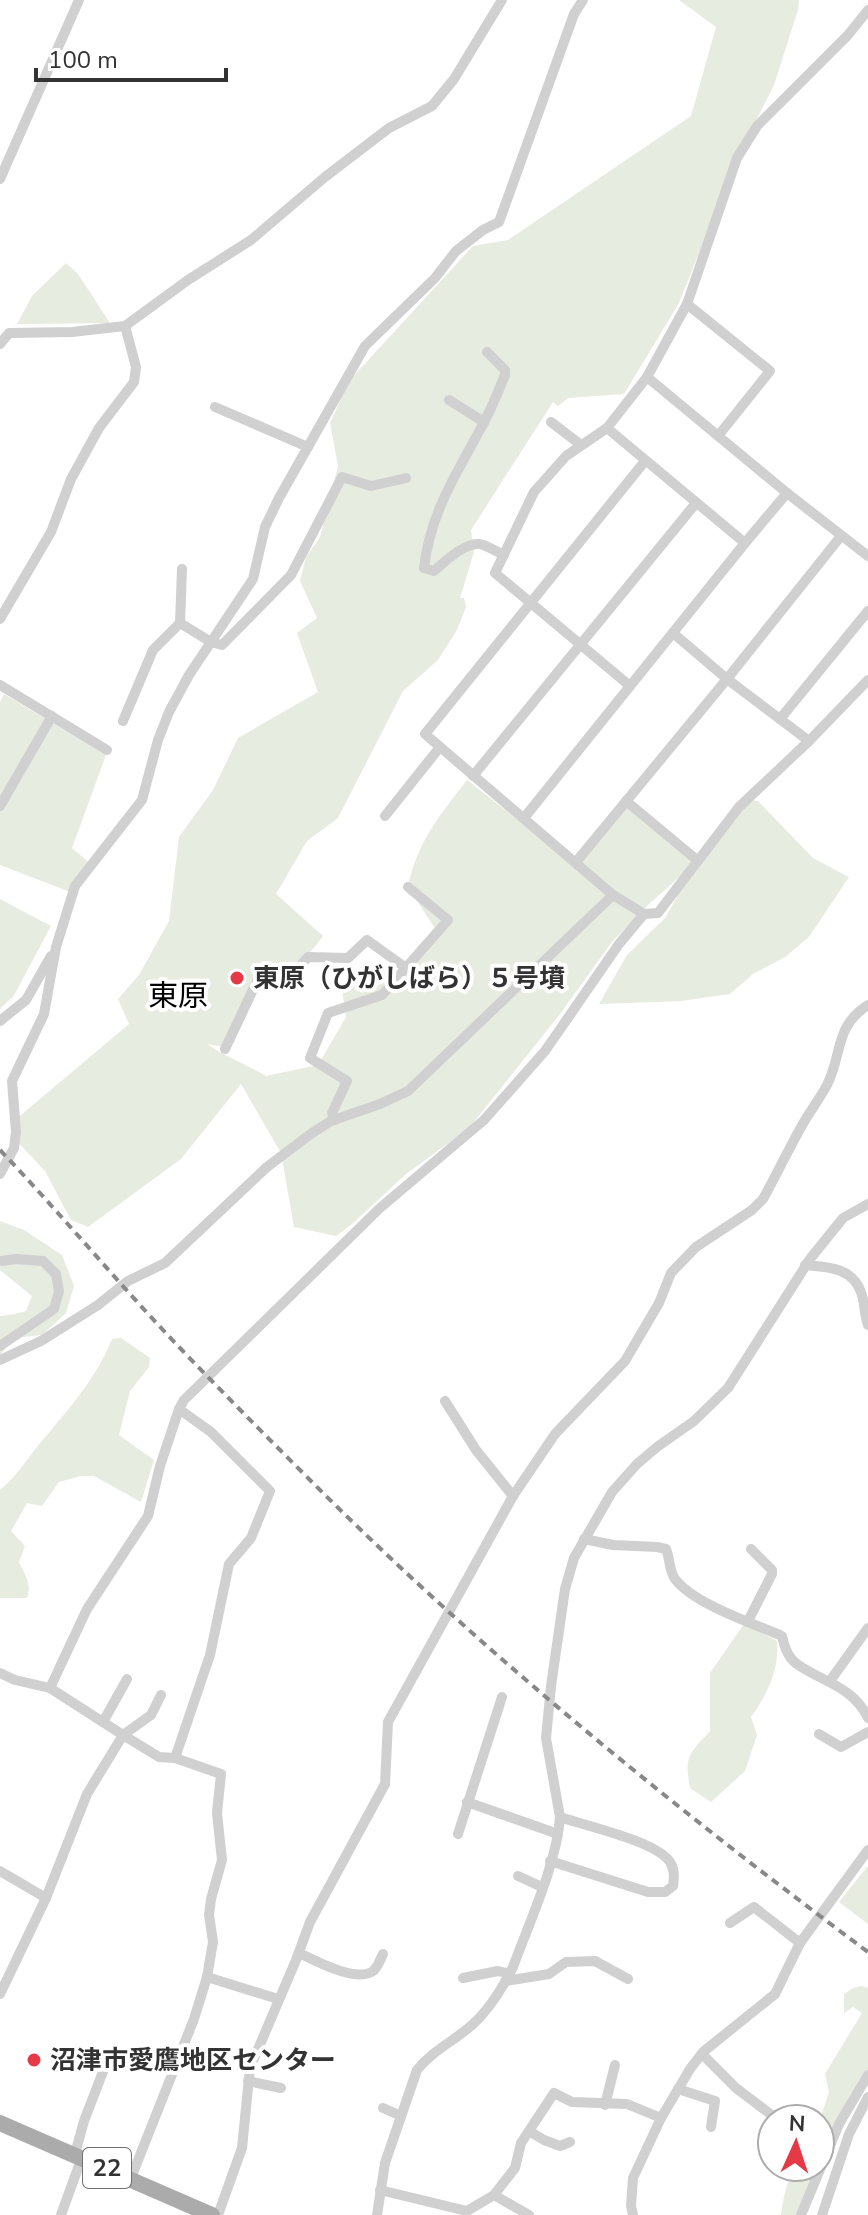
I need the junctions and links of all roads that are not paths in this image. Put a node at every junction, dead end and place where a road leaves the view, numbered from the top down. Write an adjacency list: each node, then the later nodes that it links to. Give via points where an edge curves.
1 (79, 0): 5 (street)
2 (502, 0): 7 (street, via 432,106 389,128 251,240)
3 (583, 0): 18 (street, via 499,222 456,251 365,346)
4 (868, 10): 6 (street, via 757,126 737,158)
5 (0, 179)
6 (687, 304): 10 (street); 16 (street, via 770,371)
7 (125, 326): 8 (street, via 9,333); 30 (street, via 136,367 134,382 99,428 71,479 51,532)
8 (0, 344)
9 (487, 352): 13 (street, via 505,375)
10 (647, 377): 15 (street); 16 (street)
11 (449, 400): 13 (street)
12 (215, 407): 18 (street)
13 (484, 422): 25 (street, via 438,512 424,568 434,571 480,544)
14 (551, 422): 17 (street)
15 (607, 428): 17 (street); 19 (street)
16 (718, 436): 21 (street)
17 (581, 445): 25 (street, via 534,492)
18 (308, 447): 33 (street, via 265,527 253,579)
19 (645, 461): 22 (street); 28 (street)
20 (406, 478): 33 (street, via 371,486 342,477 291,575 222,645)
21 (787, 493): 23 (street); 24 (street)
22 (696, 503): 24 (street); 34 (street)
23 (841, 536): 26 (street); 35 (street)
24 (745, 543): 32 (street)
25 (504, 555): 28 (street, via 495,573)
26 (868, 556)
27 (182, 569): 31 (street)
28 (530, 602): 34 (street); 43 (street, via 425,734)
29 (868, 611): 40 (street)
30 (0, 619)
31 (180, 623): 33 (street); 41 (street, via 153,650)
32 (673, 633): 35 (street); 38 (street)
33 (211, 642): 55 (street, via 169,712 142,800 75,886)
34 (579, 644): 38 (street); 45 (street)
35 (727, 679): 40 (street); 46 (street)
36 (868, 680): 42 (street)
37 (0, 685): 39 (street)
38 (630, 686): 49 (street)
39 (52, 716): 44 (street); 47 (street)
40 (780, 719): 42 (street)
41 (123, 721)
42 (809, 741): 50 (street, via 739,807)
43 (440, 747): 45 (street); 48 (street)
44 (107, 750)
45 (473, 776): 49 (street)
46 (626, 801): 50 (street); 51 (street)
47 (0, 806)
48 (385, 816)
49 (524, 818): 51 (street)
50 (697, 860): 54 (street, via 658,913)
51 (576, 862): 53 (street)
52 (408, 887): 56 (street, via 448,920)
53 (613, 895): 54 (street); 60 (street, via 408,1091)
54 (644, 914): 69 (street, via 545,1051 484,1120 380,1208)
55 (56, 947): 58 (street, via 26,1000); 61 (street, via 44,1014 12,1081 14,1148)
56 (406, 968): 59 (street, via 367,940 348,958 308,957 282,986 259,977); 60 (street, via 382,995 328,1013 310,1058 347,1081 332,1113)
57 (868, 1005): 70 (street, via 848,1021 825,1089 763,1199 696,1247 671,1273 625,1361 555,1434)
58 (0, 1021)
59 (225, 1049)
60 (335, 1120): 67 (street, via 267,1167 165,1263 128,1281 41,1341)
61 (0, 1174)
62 (868, 1204): 64 (street, via 843,1218)
63 (2, 1261): 66 (street, via 43,1261 56,1274 59,1291 54,1309)
64 (805, 1265): 65 (street, via 836,1267 850,1276 861,1290); 71 (street, via 728,1388 637,1464 612,1492)
65 (868, 1325)
66 (0, 1346)
67 (0, 1360)
68 (445, 1401): 70 (street)
69 (182, 1405): 78 (street, via 148,1516 87,1609); 86 (street, via 270,1491 251,1538 229,1564 210,1655)
70 (513, 1496): 99 (street, via 388,1722 385,1784 310,1922)
71 (584, 1539): 73 (street, via 666,1549 673,1577 689,1592); 88 (street, via 565,1589 546,1738)
72 (751, 1549): 73 (street, via 772,1574)
73 (748, 1621): 77 (street, via 782,1636 794,1662)
74 (868, 1628): 77 (street)
75 (0, 1673): 78 (street)
76 (127, 1679): 82 (street)
77 (830, 1681): 81 (street, via 856,1700)
78 (50, 1688): 82 (street)
79 (161, 1695): 85 (street, via 151,1715)
80 (502, 1697): 87 (street)
81 (868, 1718)
82 (103, 1722): 85 (street)
83 (868, 1732): 84 (street, via 841,1747)
84 (819, 1734)
85 (123, 1735): 86 (street, via 159,1757); 96 (street, via 87,1794)
86 (175, 1758): 101 (street, via 221,1774 217,1813 222,1860 211,1899 213,1942)
87 (467, 1802): 89 (street); 90 (street)
88 (560, 1817): 90 (street); 92 (street, via 650,1846 670,1862 673,1886 648,1892)
89 (458, 1834)
90 (558, 1834): 92 (street)
91 (868, 1850): 98 (street)
92 (550, 1861): 95 (street)
93 (0, 1871): 96 (street)
94 (518, 1876): 95 (street)
95 (542, 1887): 102 (street)
96 (46, 1898): 105 (street)
97 (730, 1923): 98 (street, via 754,1907)
98 (800, 1943): 107 (street, via 775,1994)
99 (299, 1953): 100 (street, via 364,1975 377,1968); 106 (street)
100 (383, 1954)
101 (207, 1977): 106 (street); 125 (street)
102 (508, 1977): 103 (street, via 498,1971); 104 (street, via 549,1974 566,1962 595,1961); 118 (street, via 473,2024 426,2058)
103 (463, 1978)
104 (628, 1979)
105 (0, 1994)
106 (278, 1999): 111 (street)
107 (702, 2054): 113 (street); 115 (street)
108 (615, 2065): 116 (street)
109 (104, 2069): 124 (street, via 84,2121)
110 (868, 2075): 134 (street, via 839,2124)
111 (248, 2081): 112 (street); 130 (street, via 242,2148)
112 (281, 2088)
113 (678, 2089): 119 (street); 121 (street, via 715,2101)
114 (868, 2097): 135 (street, via 849,2134)
115 (756, 2103)
116 (605, 2105): 119 (street, via 627,2104); 122 (street, via 572,2102 554,2093)
117 (383, 2108): 118 (street)
118 (401, 2116): 126 (street)
119 (661, 2118): 133 (street, via 633,2178)
120 (0, 2123): 124 (main road, 22)
121 (711, 2127)
122 (529, 2131): 123 (street, via 560,2146); 127 (street, via 515,2168)
123 (570, 2142)
124 (78, 2156): 125 (main road, 22); 129 (street)
125 (131, 2178): 130 (main road, 22)
126 (380, 2190): 128 (street); 131 (street)
127 (494, 2195): 128 (street); 132 (street)
128 (467, 2213)
129 (61, 2215)
130 (215, 2215)
131 (377, 2215)
132 (529, 2215)
133 (633, 2215)
134 (801, 2215)
135 (822, 2215)

